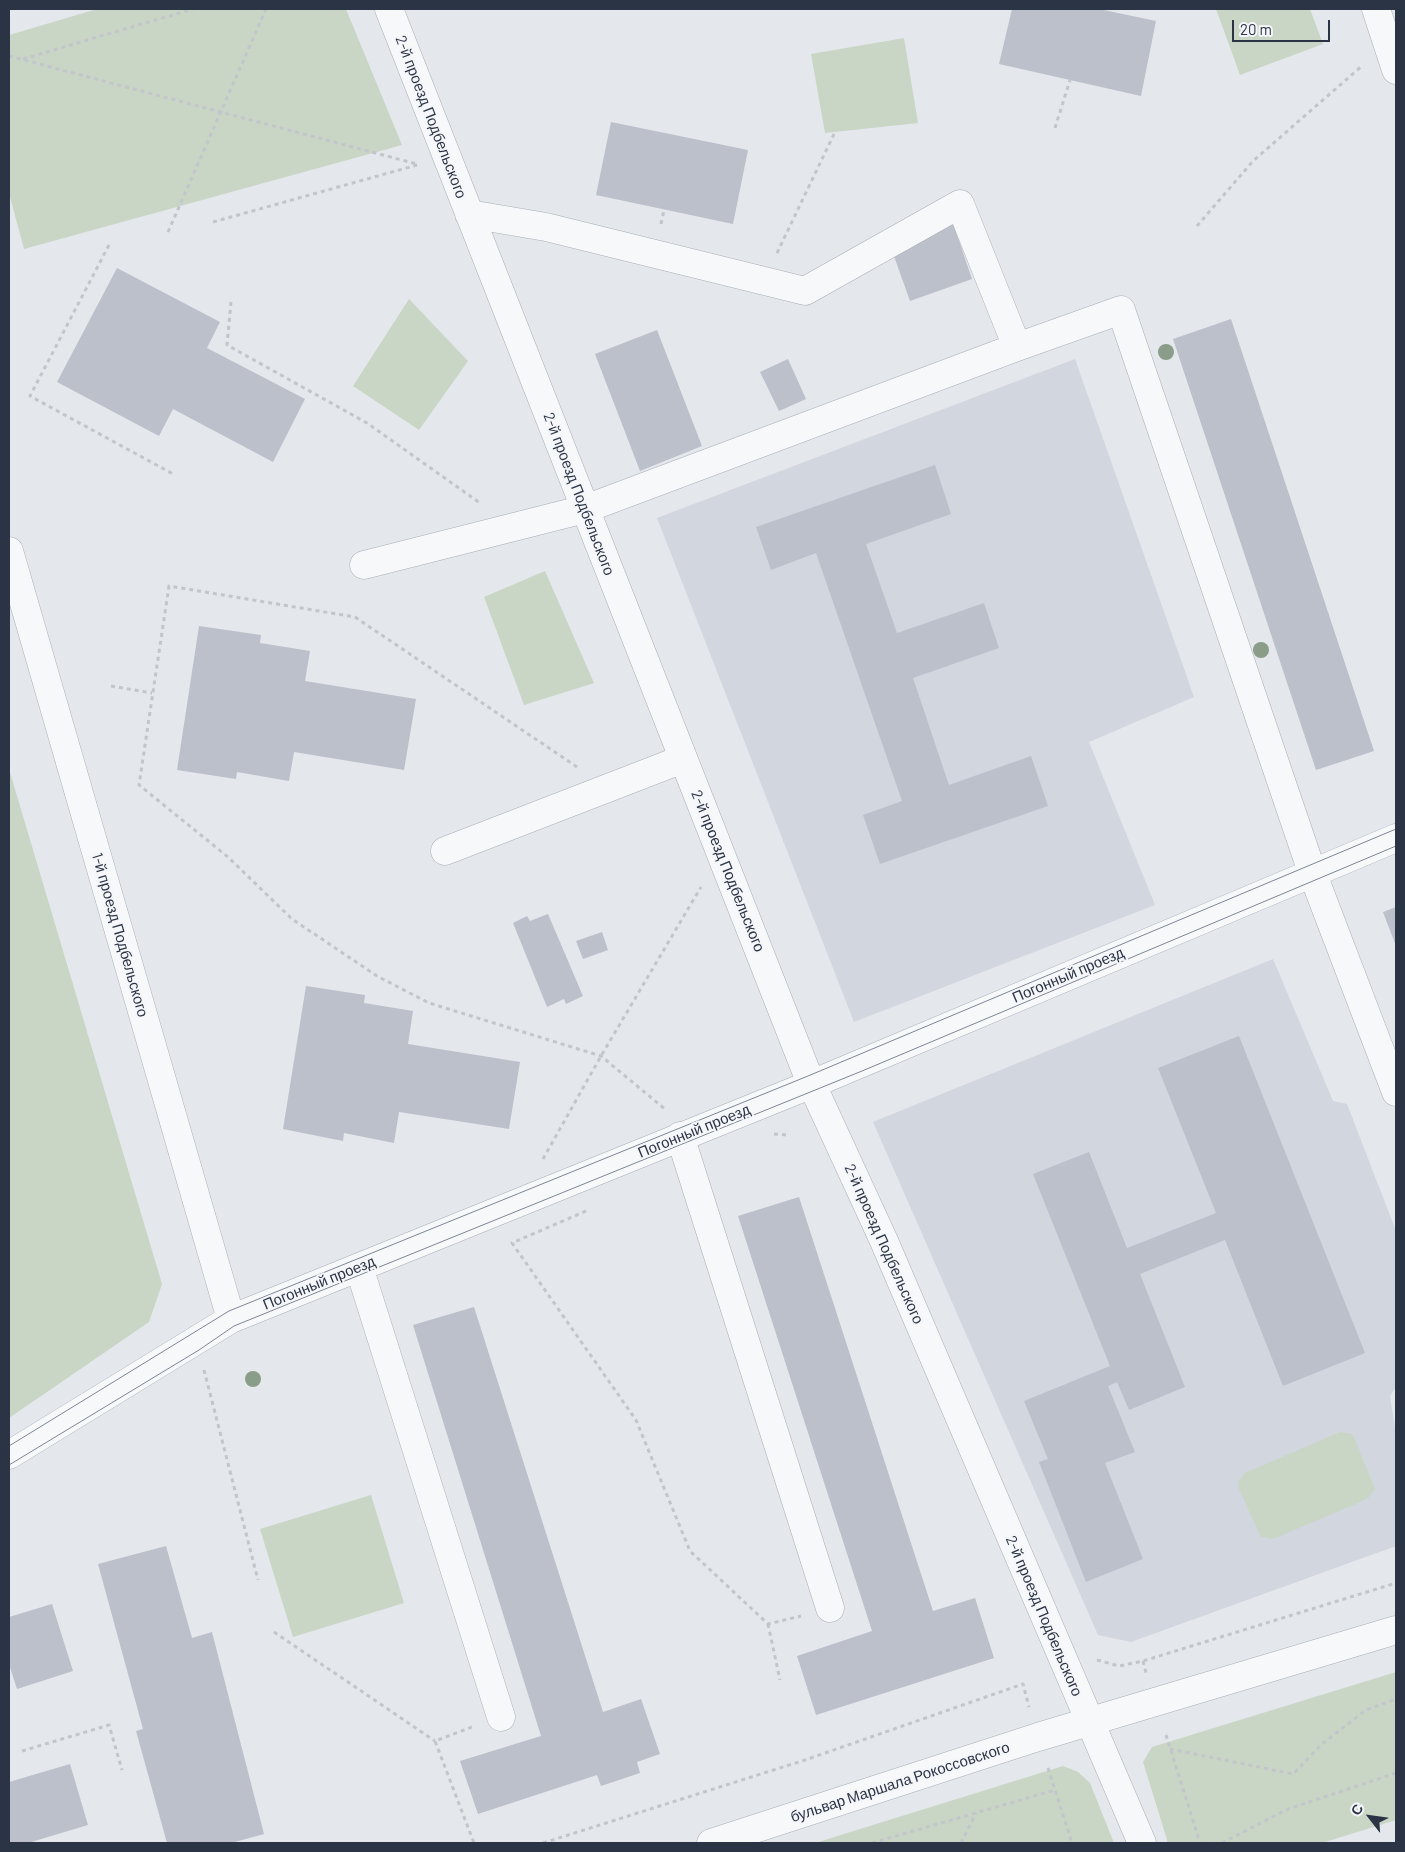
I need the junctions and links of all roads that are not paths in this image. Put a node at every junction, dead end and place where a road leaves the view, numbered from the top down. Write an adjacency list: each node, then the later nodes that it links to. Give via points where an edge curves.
1 (389, 9): 4 (street, 2-й проезд Подбельского)
2 (1376, 9): 3 (street)
3 (1396, 70)
4 (469, 214): 5 (street, via 546,227 805,291 960,204); 6 (street, 2-й проезд Подбельского)
5 (1018, 347): 6 (street); 12 (street, via 1120,310)
6 (585, 509): 8 (street); 9 (street, 2-й проезд Подбельского)
7 (9, 552): 17 (street, 1-й проезд Подбельского)
8 (364, 565)
9 (683, 759): 11 (street); 13 (street, 2-й проезд Подбельского)
10 (1396, 838): 12 (street, Погонный проезд)
11 (445, 851)
12 (1312, 872): 13 (street, Погонный проезд); 14 (street)
13 (812, 1084): 15 (street, Погонный проезд); 22 (street, 2-й проезд Подбельского, via 884,1241)
14 (1396, 1092)
15 (674, 1124): 16 (street, Погонный проезд); 19 (street)
16 (359, 1267): 17 (street, Погонный проезд); 21 (street)
17 (231, 1319): 18 (street, Погонный проезд)
18 (9, 1455)
19 (830, 1608)
20 (1396, 1630): 22 (street, бульвар Маршала Рокоссовского)
21 (501, 1717)
22 (1090, 1723): 23 (street, бульвар Маршала Рокоссовского); 24 (street)
23 (711, 1843)
24 (1142, 1843)

